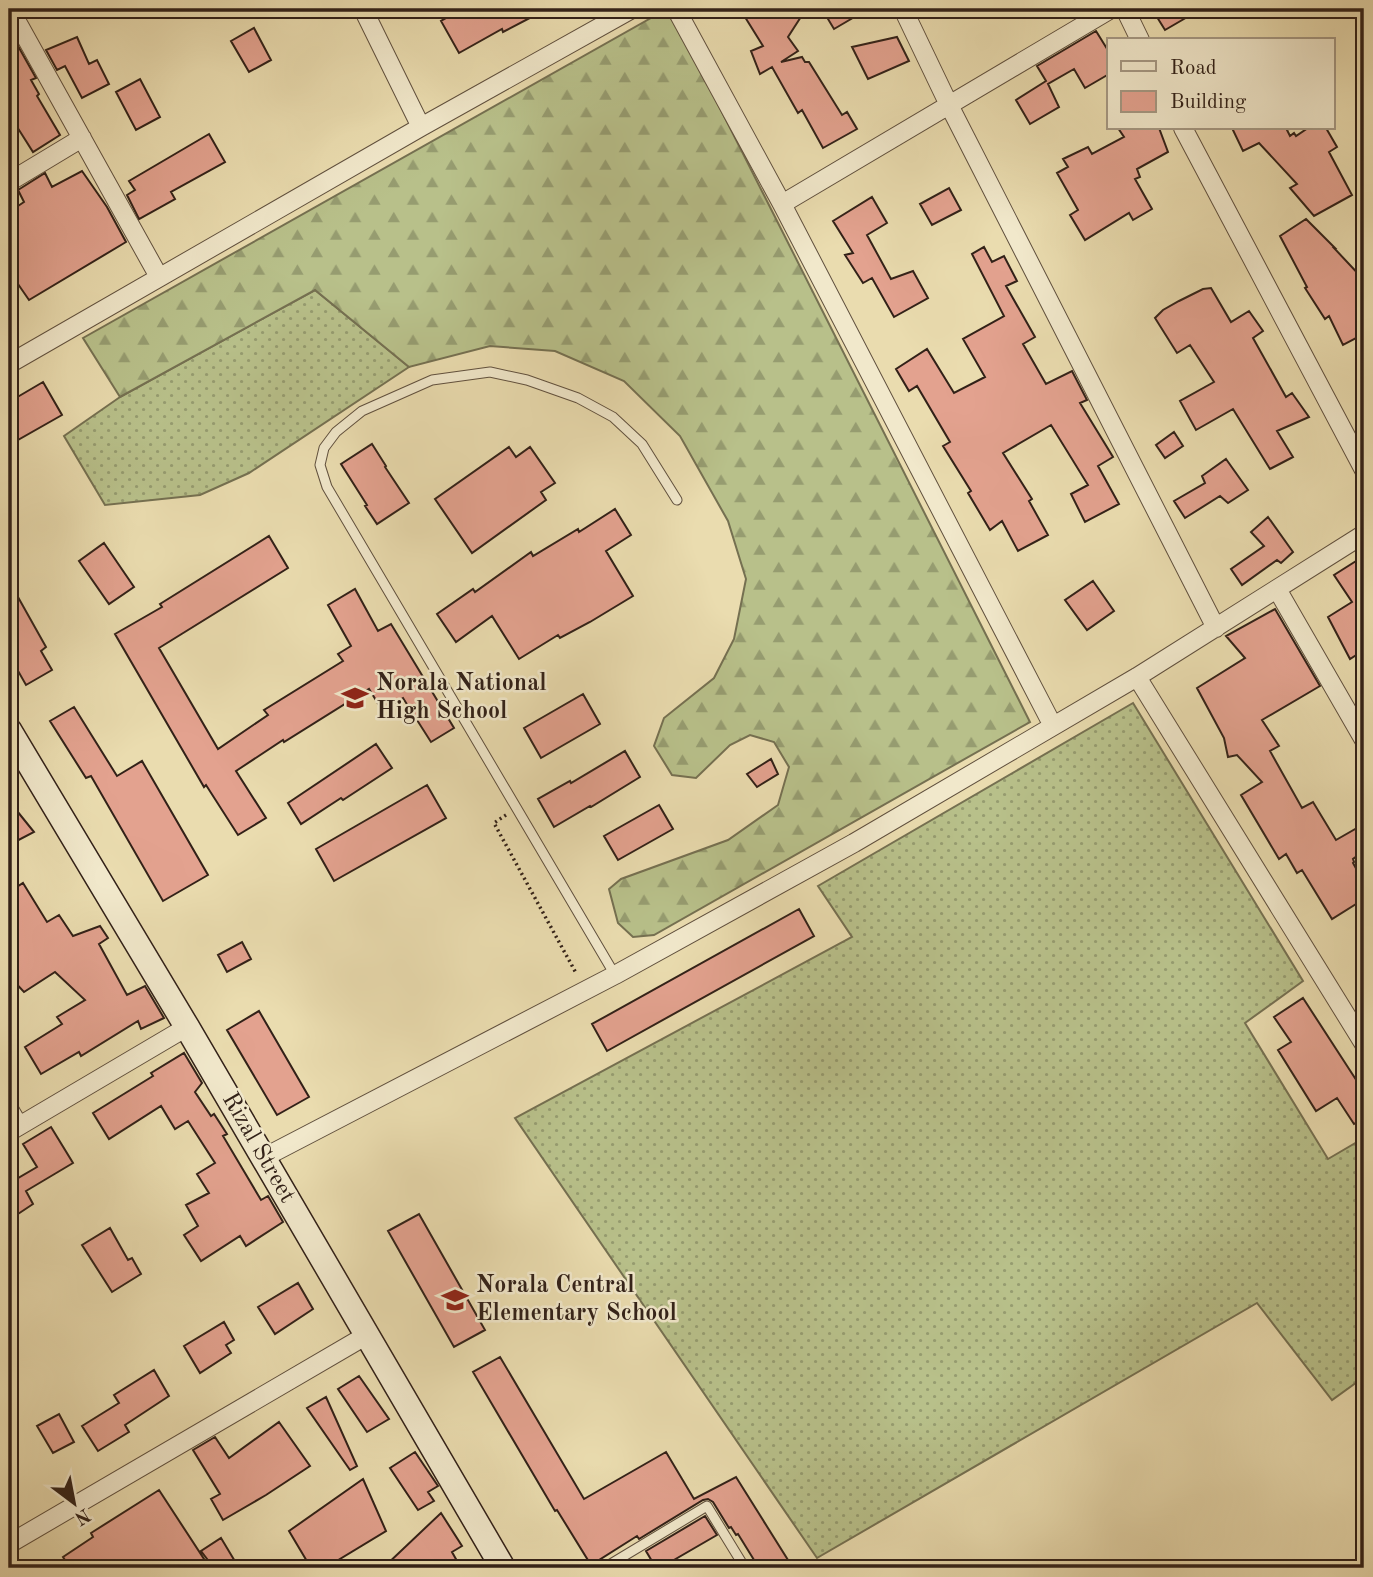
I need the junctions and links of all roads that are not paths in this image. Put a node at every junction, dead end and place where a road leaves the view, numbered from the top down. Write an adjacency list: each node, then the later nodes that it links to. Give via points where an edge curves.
1 (10, 9): 12 (street)
2 (363, 9): 10 (street)
3 (632, 9): 10 (street)
4 (676, 9): 14 (street)
5 (903, 9): 9 (street)
6 (1111, 9): 9 (street)
7 (1125, 9): 8 (street)
8 (1139, 38)
9 (949, 105): 14 (street); 21 (street)
10 (421, 127): 15 (street)
11 (1184, 130): 17 (street)
12 (82, 138): 13 (street); 15 (street)
13 (9, 182)
14 (782, 204): 23 (street)
15 (159, 277): 16 (street)
16 (9, 365)
17 (1364, 470)
18 (677, 500): 26 (lane, via 642,444 613,417 578,398 491,372 432,380 362,411 336,432 324,448 320,465 327,487)
19 (1364, 534): 20 (street)
20 (1277, 589): 21 (street); 25 (street)
21 (1216, 628): 22 (street)
22 (1137, 677): 23 (street); 28 (street)
23 (1053, 726): 26 (street)
24 (9, 730): 27 (main road, Rizal Street)
25 (1364, 740)
26 (615, 975): 31 (street)
27 (187, 1027): 30 (street); 31 (main road, Rizal Street)
28 (1364, 1044)
29 (9, 1109): 30 (street)
30 (14, 1129)
31 (263, 1158): 32 (main road, Rizal Street)
32 (367, 1335): 33 (street); 34 (main road, Rizal Street)
33 (9, 1544)
34 (503, 1568)
35 (611, 1568): 36 (lane, via 609,1565 707,1507)
36 (745, 1568)

